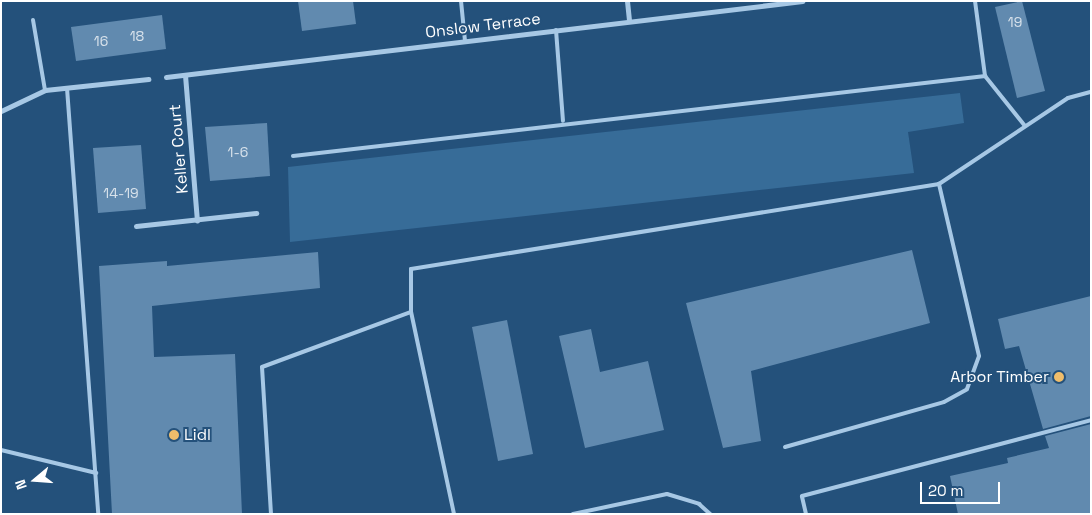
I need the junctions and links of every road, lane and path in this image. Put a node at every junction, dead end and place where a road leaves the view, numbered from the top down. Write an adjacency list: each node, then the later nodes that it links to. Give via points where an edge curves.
1 (461, 1): 8 (lane)
2 (627, 1): 6 (street)
3 (802, 1): 6 (street, Onslow Terrace)
4 (975, 1): 10 (lane)
5 (34, 20): 14 (lane)
6 (630, 20): 7 (street, Onslow Terrace)
7 (556, 30): 8 (street, Onslow Terrace); 17 (lane)
8 (465, 41): 9 (street, Onslow Terrace)
9 (185, 75): 11 (street, Onslow Terrace); 22 (street, Keller Court)
10 (985, 76): 17 (lane); 18 (lane)
11 (166, 77)
12 (148, 79): 13 (street)
13 (67, 88): 14 (street); 28 (lane)
14 (45, 90): 16 (street)
15 (1091, 92): 18 (lane, via 1068,98)
16 (1, 111)
17 (563, 122): 19 (lane)
18 (1025, 126): 20 (lane)
19 (293, 156)
20 (939, 184): 24 (lane, via 411,269); 26 (lane, via 979,356 967,389 944,402)
21 (256, 213): 22 (street)
22 (197, 221): 23 (street)
23 (136, 226)
24 (411, 312): 30 (lane, via 262,367); 31 (lane)
25 (1091, 420): 34 (lane, via 802,496)
26 (785, 447)
27 (1, 450): 28 (lane)
28 (96, 473): 29 (lane)
29 (98, 514)
30 (270, 514)
31 (454, 514)
32 (573, 514): 33 (lane, via 667,494 699,504)
33 (710, 514)
34 (806, 514)

